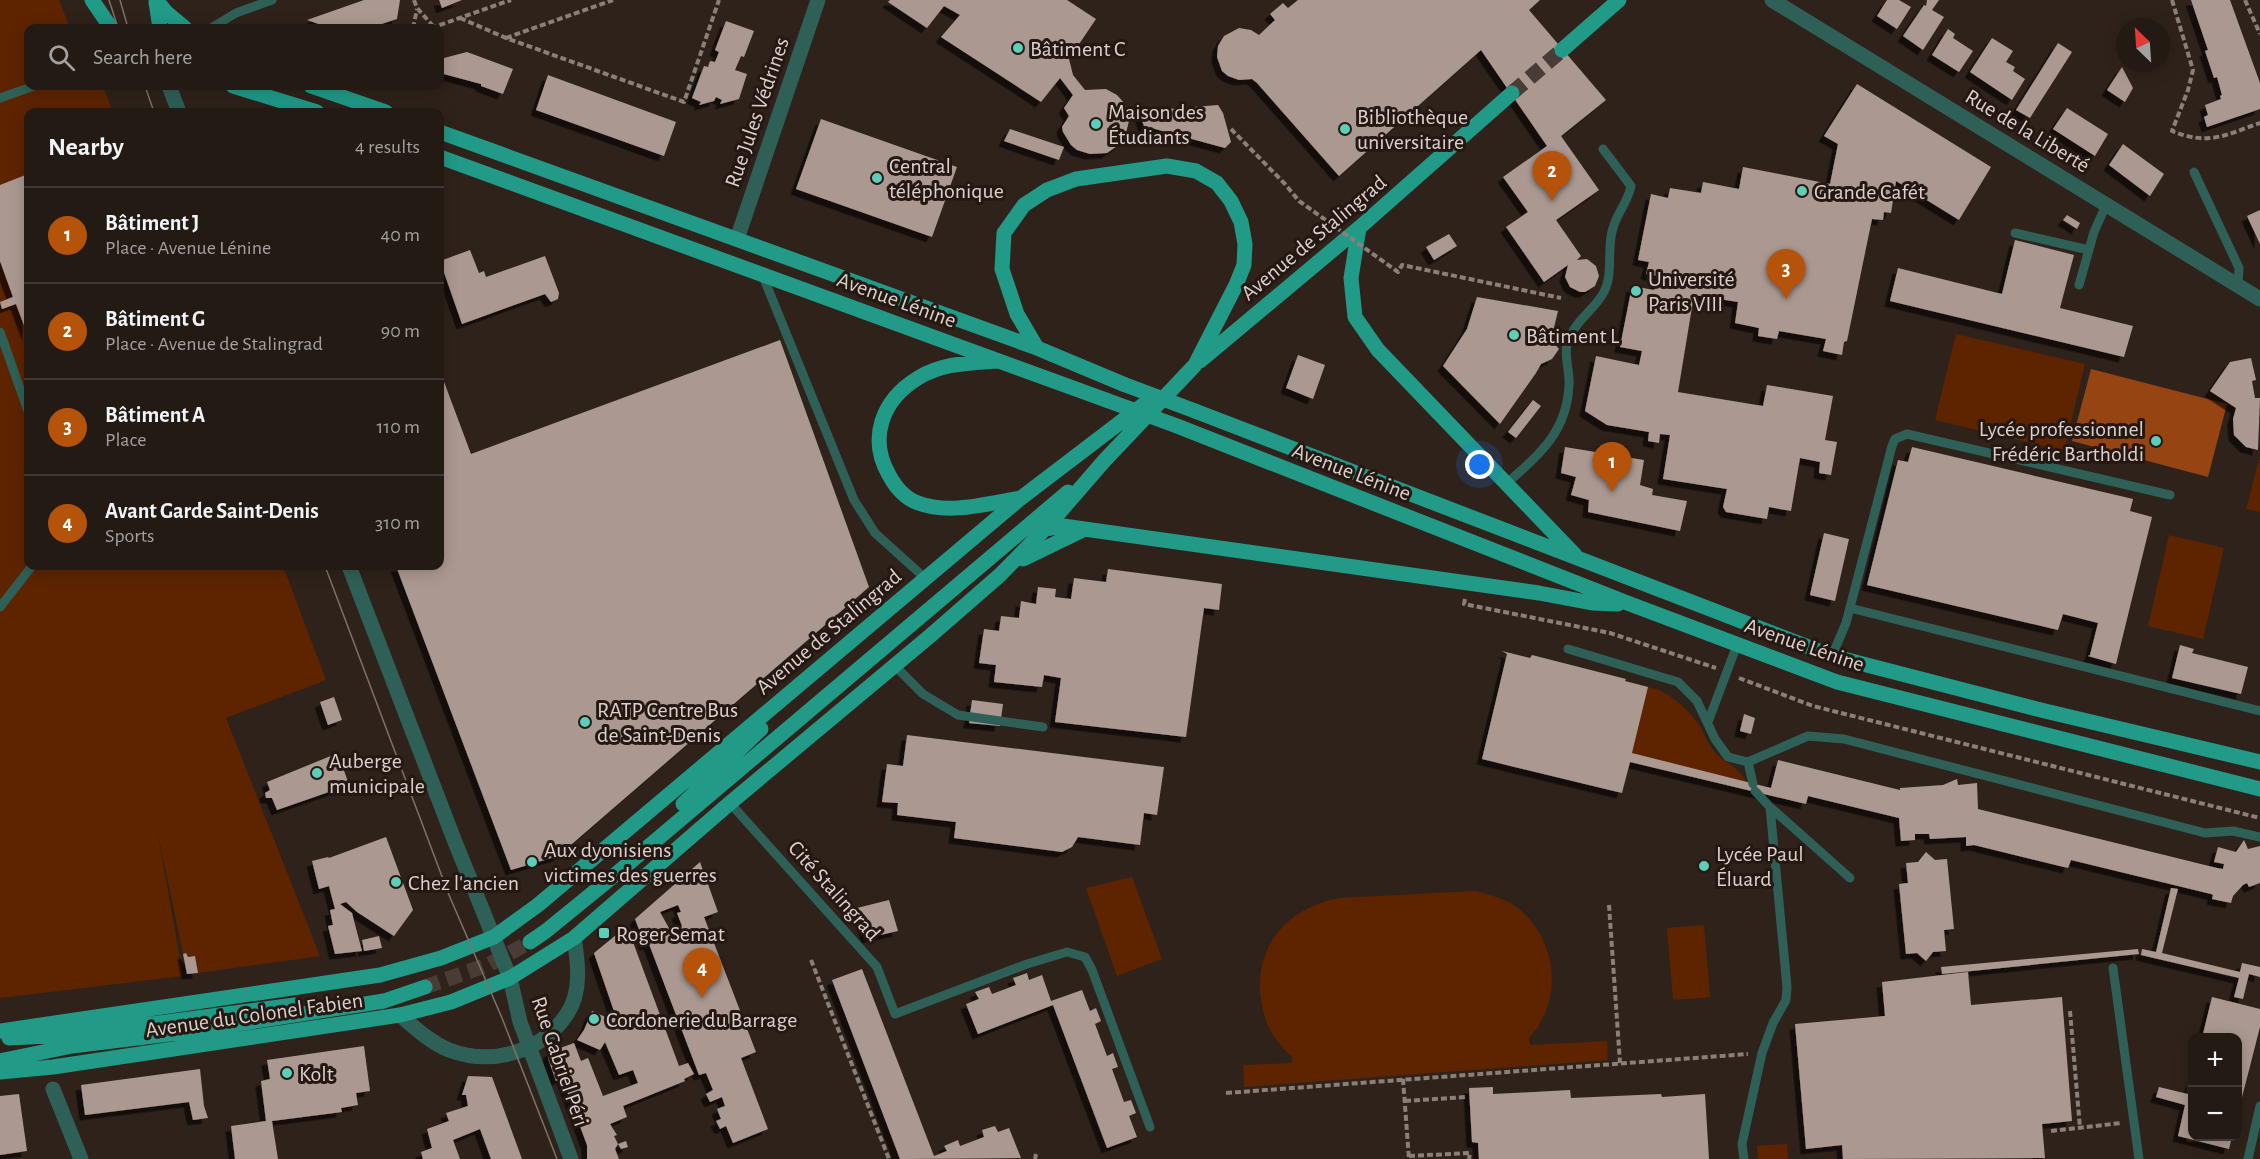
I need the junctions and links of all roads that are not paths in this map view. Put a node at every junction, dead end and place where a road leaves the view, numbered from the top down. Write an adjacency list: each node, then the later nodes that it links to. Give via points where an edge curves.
1 (92, 0): 7 (main road)
2 (156, 0): 8 (main road); 9 (main road)
3 (272, 0): 10 (lane)
4 (818, 0): 28 (street, Rue Jules Védrines)
5 (1619, 0): 11 (main road)
6 (1772, 0): 25 (street, Rue de la Liberté)
7 (108, 24)
8 (159, 24)
9 (180, 24)
10 (218, 24)
11 (1562, 50)
12 (24, 90): 17 (lane)
13 (171, 90): 18 (street)
14 (243, 90): 19 (main road)
15 (323, 90): 20 (main road)
16 (1512, 93): 26 (main road, Avenue de Stalingrad)
17 (0, 98)
18 (177, 108)
19 (287, 108)
20 (374, 108)
21 (444, 133): 28 (main road, Avenue Lénine)
22 (1603, 149): 40 (lane, via 1631,186 1613,228 1605,290 1583,315 1567,344 1569,386 1558,430 1547,446)
23 (444, 158): 30 (main road, Avenue Lénine)
24 (2194, 172): 32 (lane, via 2240,268)
25 (2106, 205): 29 (lane); 32 (street, Rue de la Liberté)
26 (1359, 228): 37 (main road, Avenue de Stalingrad); 40 (main road, via 1351,278 1355,317 1378,350)
27 (2015, 233): 29 (lane)
28 (736, 239): 35 (main road, Avenue Lénine)
29 (2088, 250): 31 (lane)
30 (762, 274): 36 (main road, Avenue Lénine); 50 (lane, via 854,500 875,533)
31 (2079, 285)
32 (2238, 285): 33 (street, Rue de la Liberté)
33 (2260, 299)
34 (0, 332): 38 (lane)
35 (1037, 348): 37 (main road, via 1017,314 1002,269 1004,232 1024,205 1047,190 1076,179 1167,166 1196,171 1217,183 1241,222 1245,244 1244,265 1236,285); 46 (main road, Avenue Lénine, bridge)
36 (1002, 360): 42 (main road, via 952,365 916,379 884,416 879,449 896,487 916,503 951,508); 51 (main road, Avenue Lénine, bridge)
37 (1195, 365): 39 (main road, Avenue de Stalingrad); 42 (main road, Avenue de Stalingrad)
38 (24, 400)
39 (1104, 461): 43 (main road, Avenue de Stalingrad); 45 (main road, Avenue de Stalingrad)
40 (1507, 483): 46 (main road)
41 (2170, 495): 53 (lane, via 1906,434 1895,439 1892,446)
42 (1021, 498): 50 (main road, Avenue de Stalingrad)
43 (1046, 528): 44 (main road); 45 (main road); 49 (main road, Avenue de Stalingrad)
44 (1085, 529): 49 (main road, via 1042,548); 51 (main road, via 1592,603)
45 (1003, 547): 69 (main road, Avenue de Stalingrad)
46 (1578, 558): 57 (main road, Avenue Lénine)
47 (29, 570): 52 (lane)
48 (352, 570): 70 (street, Rue Gabriel Péri)
49 (1000, 575): 58 (main road, Avenue de Stalingrad)
50 (925, 578): 54 (main road, Avenue de Stalingrad)
51 (1630, 604): 55 (main road, Avenue Lénine)
52 (0, 607)
53 (1850, 609): 57 (lane); 59 (lane)
54 (861, 633): 69 (main road); 70 (main road, Avenue de Stalingrad, via 538,905)
55 (1737, 645): 60 (lane); 64 (main road, Avenue Lénine, via 1837,682)
56 (1569, 649): 60 (lane, via 1678,682 1697,701)
57 (1832, 656): 63 (main road, Avenue Lénine)
58 (895, 666): 61 (lane, via 923,694 958,715); 65 (main road, Avenue de Stalingrad)
59 (2260, 711)
60 (1708, 722): 62 (lane, via 1728,757)
61 (1043, 727)
62 (1748, 762): 66 (lane, via 1754,788); 67 (lane, via 1808,736 1844,739 2205,832 2233,831)
63 (2260, 762)
64 (2260, 789)
65 (729, 803): 71 (main road, Avenue de Stalingrad); 83 (lane, Cité Stalingrad, via 877,967 895,1014 1027,964 1067,952 1085,957)
66 (1770, 807): 68 (lane); 86 (lane, via 1787,987 1786,1000 1762,1053 1742,1144)
67 (2260, 837)
68 (1850, 878)
69 (584, 900): 72 (main road, Avenue de Stalingrad)
70 (494, 937): 74 (street, Rue Gabriel Péri); 76 (main road, Avenue du Colonel Fabien, via 441,958 381,975)
71 (574, 938): 74 (main road, Avenue de Stalingrad); 78 (street, via 578,971 568,1013)
72 (530, 942)
73 (2113, 968): 87 (lane)
74 (510, 978): 75 (main road, Avenue du Colonel Fabien, via 451,1002); 78 (street, Rue Gabriel Péri)
75 (400, 1015): 78 (street, via 424,1037 470,1056 508,1055); 80 (main road, Avenue du Colonel Fabien)
76 (0, 1030)
77 (0, 1038): 79 (main road, via 68,1035 425,987 384,1001)
78 (529, 1047): 85 (street, Rue Gabriel Péri)
79 (0, 1060)
80 (0, 1072)
81 (53, 1089): 84 (street)
82 (2260, 1106): 88 (lane)
83 (1150, 1127)
84 (81, 1159)
85 (571, 1159)
86 (1744, 1159)
87 (2139, 1159)
88 (2247, 1159)

